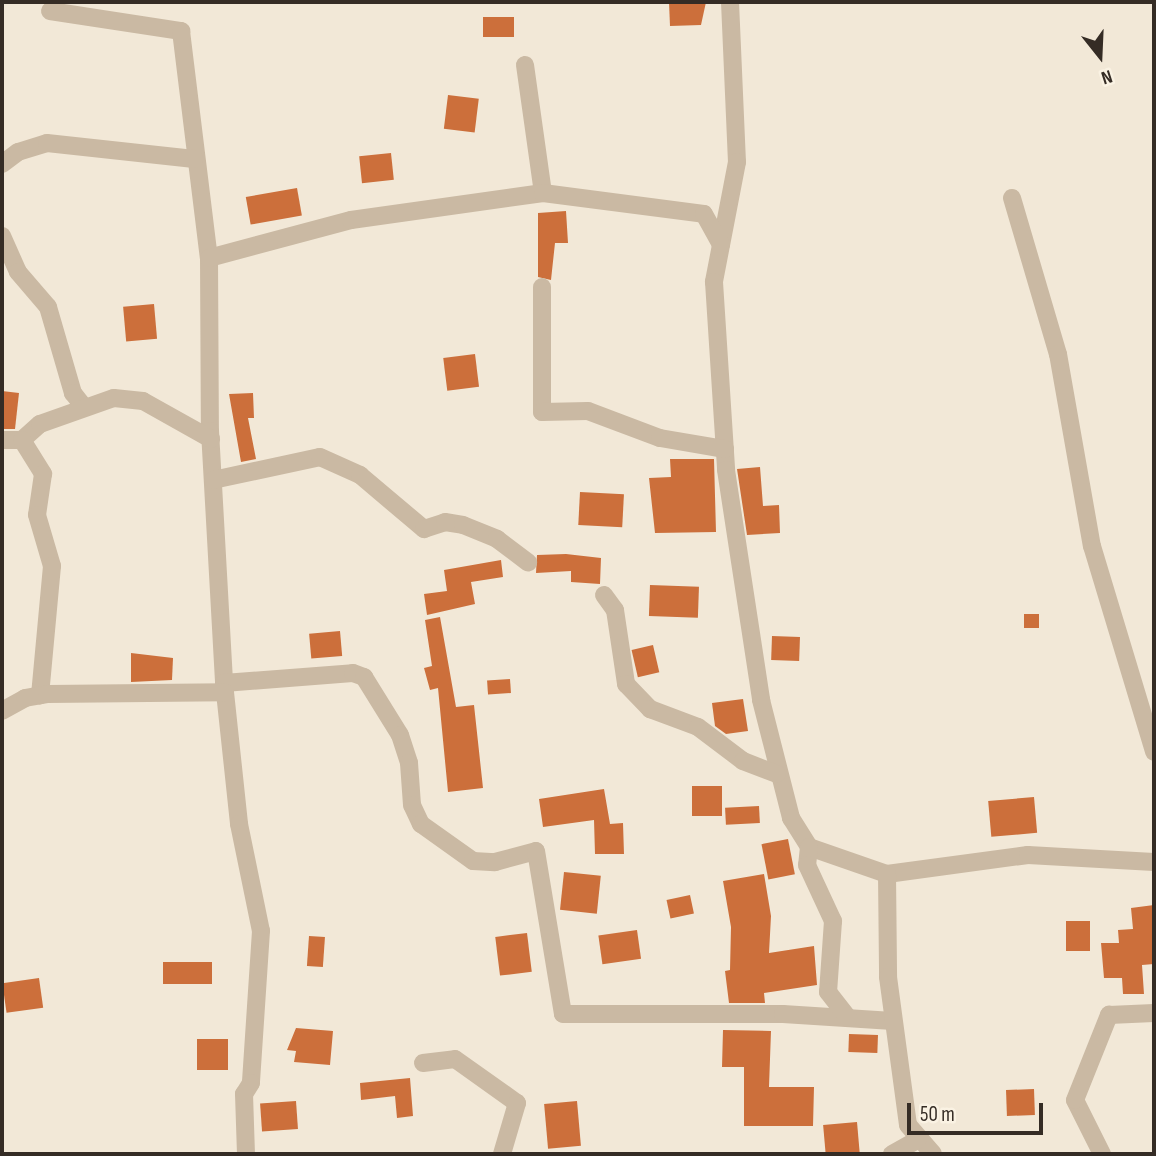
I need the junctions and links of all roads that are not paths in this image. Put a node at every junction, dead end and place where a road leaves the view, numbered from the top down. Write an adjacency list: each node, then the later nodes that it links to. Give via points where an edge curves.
1 (730, 2): 9 (street, via 737,162)
2 (50, 11): 4 (street, via 181,32)
3 (525, 65): 6 (street)
4 (194, 159): 5 (street, via 47,143 19,152); 10 (street)
5 (2, 164)
6 (543, 193): 9 (street, via 704,214); 10 (street, via 351,220)
7 (1012, 198): 23 (street, via 1058,354 1092,545)
8 (2, 236): 12 (street, via 18,272 48,307 73,393)
9 (721, 245): 16 (street, via 714,282)
10 (209, 258): 13 (street)
11 (542, 287): 16 (street, via 542,412 588,411 660,438)
12 (83, 405): 13 (street, via 114,398 143,401); 15 (street, via 40,424)
13 (211, 439): 17 (street)
14 (2, 440): 15 (street)
15 (22, 440): 21 (street, via 43,474 37,514 52,566)
16 (725, 449): 24 (street)
17 (213, 480): 18 (street, via 320,457 360,475 424,529 445,522 463,525 497,539); 20 (street)
18 (528, 562)
19 (604, 595): 24 (street, via 615,610 626,684 650,709 698,727 743,761)
20 (225, 687): 21 (street); 29 (street, via 353,673 364,677 400,735 409,764 412,805 421,824 473,861 536,851 563,1014); 33 (street, via 239,824 261,931 251,1083 244,1094)
21 (40, 695): 22 (street)
22 (2, 711)
23 (1154, 752)
24 (777, 774): 25 (street, via 791,818)
25 (809, 847): 27 (street); 29 (street, via 807,865 833,921 828,992)
26 (1154, 862): 27 (street, via 1028,855)
27 (887, 874): 30 (street)
28 (1154, 1013): 37 (street, via 1109,1015 1075,1100)
29 (848, 1018): 30 (street)
30 (893, 1021): 32 (street, via 908,1125)
31 (423, 1063): 34 (street, via 455,1059 517,1103)
32 (917, 1140): 35 (street); 36 (street)
33 (246, 1154)
34 (502, 1154)
35 (892, 1154)
36 (933, 1154)
37 (1102, 1154)

